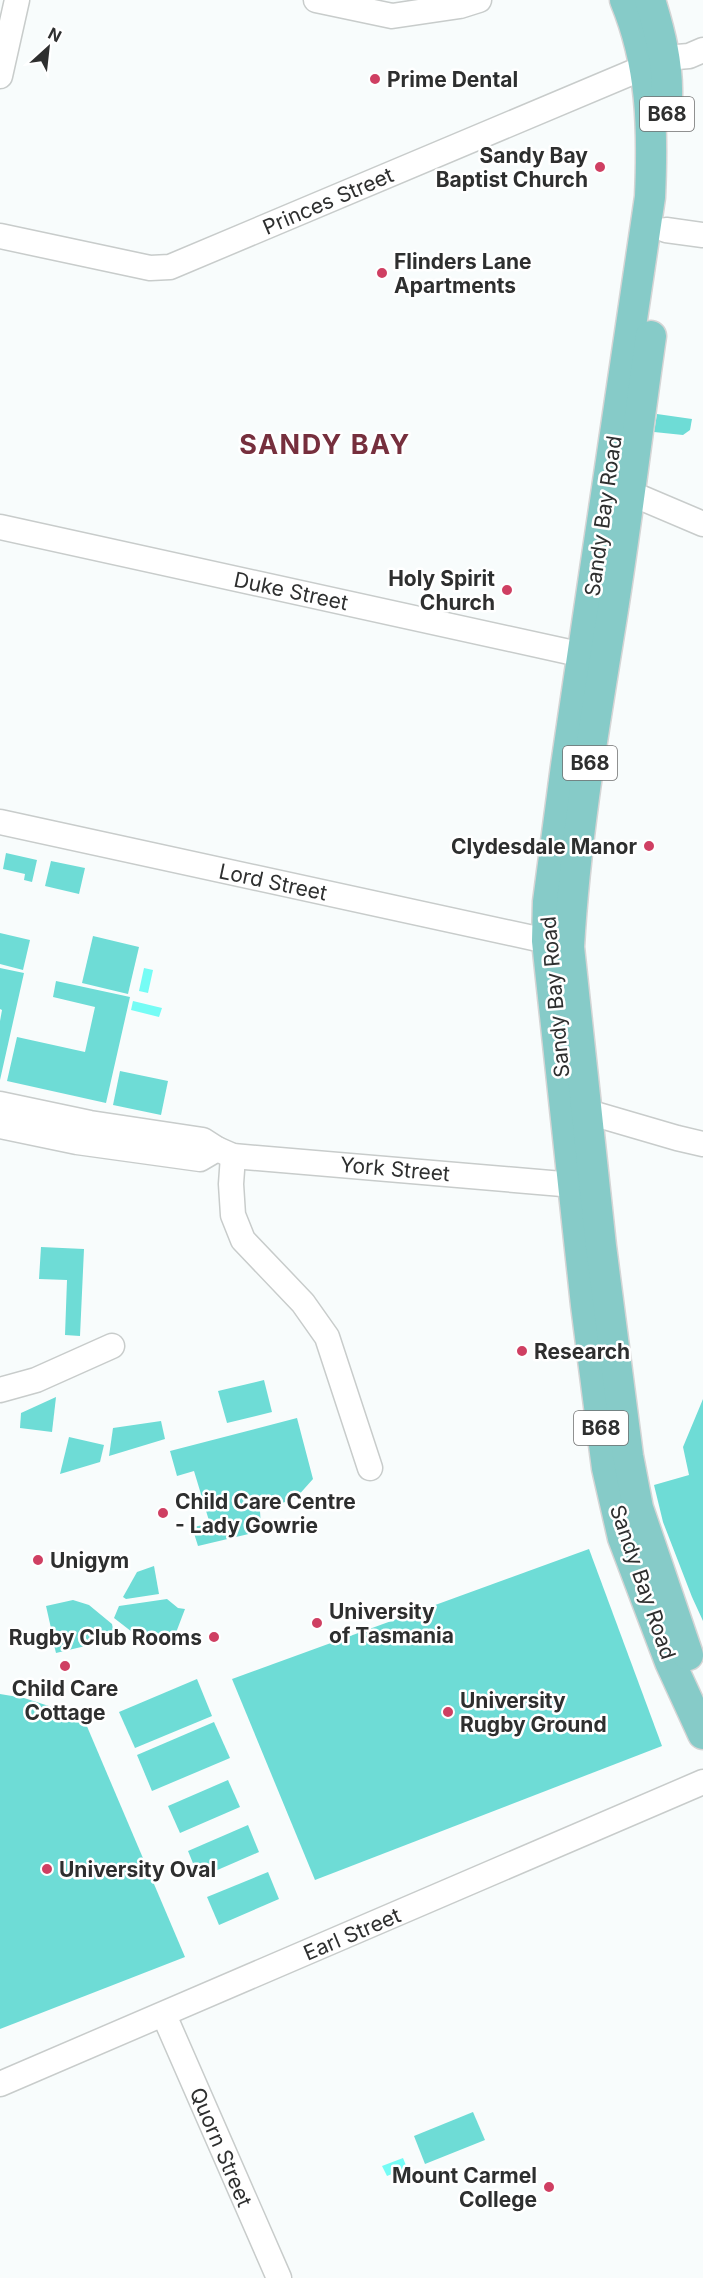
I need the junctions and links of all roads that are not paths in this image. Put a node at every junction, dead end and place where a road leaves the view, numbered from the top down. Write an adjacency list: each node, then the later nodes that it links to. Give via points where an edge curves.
1 (17, 0): 8 (street)
2 (316, 0): 3 (street, via 392,15)
3 (479, 0)
4 (625, 0): 7 (main road, Sandy Bay Road / B68, via 639,37)
5 (650, 0): 7 (main road, Sandy Bay Road / B68)
6 (703, 50): 7 (street, Princes Street)
7 (655, 63): 9 (main road, Sandy Bay Road / B68, via 668,80 670,198); 11 (street, Princes Street, via 170,267 150,268)
8 (0, 76)
9 (656, 229): 10 (street); 12 (main road, Sandy Bay Road / B68)
10 (703, 235)
11 (0, 236)
12 (619, 491): 13 (street); 15 (main road, Sandy Bay Road / B68)
13 (703, 524)
14 (0, 527): 15 (street, Duke Street)
15 (594, 658): 17 (main road, Sandy Bay Road / B68, via 572,897)
16 (0, 822): 17 (street, Lord Street)
17 (558, 944): 19 (main road, Sandy Bay Road / B68); 23 (main road, Sandy Bay Road / B68)
18 (0, 1104): 22 (street, York Street, via 203,1140)
19 (588, 1112): 21 (street); 23 (main road, Sandy Bay Road / B68)
20 (0, 1126): 22 (street, York Street, via 76,1142 200,1159)
21 (703, 1144)
22 (225, 1153): 23 (street, York Street); 26 (street, via 233,1215 243,1240 303,1303 327,1337)
23 (585, 1185): 27 (main road, Sandy Bay Road / B68, via 601,1246 638,1508)
24 (112, 1346): 25 (street, via 36,1380)
25 (0, 1390)
26 (370, 1468)
27 (687, 1655): 28 (main road, Sandy Bay Road / B68); 29 (main road, Sandy Bay Road / B68)
28 (703, 1710)
29 (703, 1734)
30 (703, 1782): 31 (street, Earl Street)
31 (164, 2015): 32 (street, Earl Street); 33 (street, Quorn Street)
32 (0, 2084)
33 (279, 2278)

